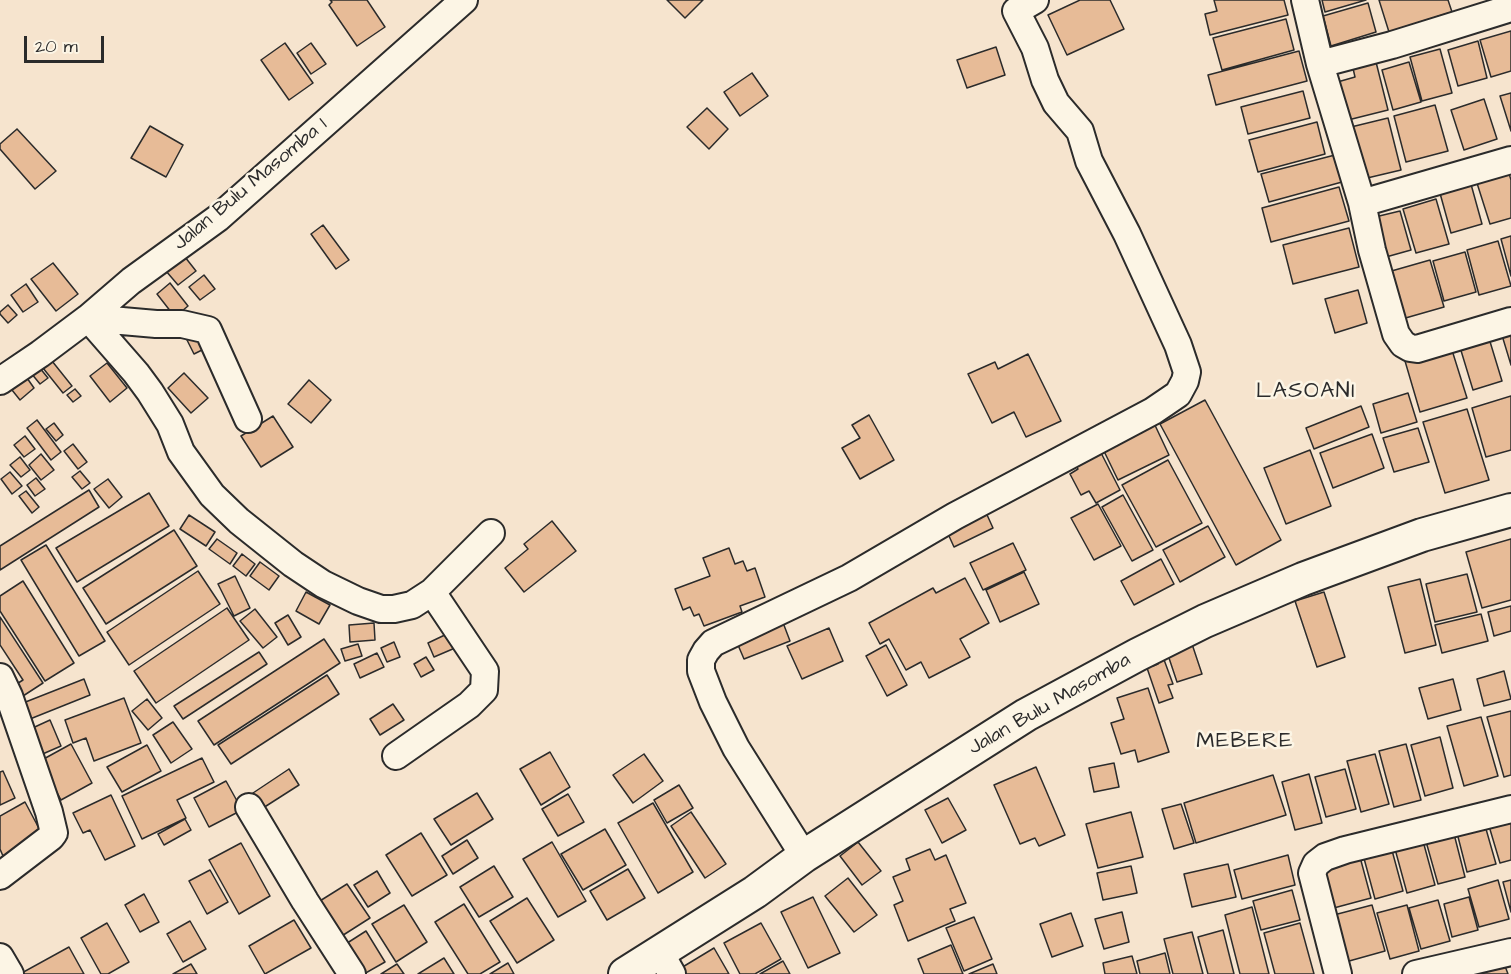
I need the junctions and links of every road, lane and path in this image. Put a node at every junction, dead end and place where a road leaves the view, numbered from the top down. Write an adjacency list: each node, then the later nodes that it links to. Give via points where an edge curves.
1 (464, 0): 9 (street, Jalan Bulu Masomba 1, via 218,218 131,281)
2 (1035, 0): 20 (street, via 1016,11 1056,103 1080,130 1089,160 1178,345 1187,372 1185,381 1178,394 1153,411 955,516 849,578 713,643 706,651 700,671 713,702 736,748)
3 (1305, 0): 6 (street)
4 (1511, 8): 5 (street)
5 (1465, 11): 6 (street, via 1392,45)
6 (1320, 64): 8 (street)
7 (1511, 160): 8 (street)
8 (1362, 203): 10 (street, via 1396,334 1403,344 1417,349)
9 (88, 318): 11 (street, Jalan Bulu Masomba 1); 12 (street, via 182,324 208,330); 15 (street, via 163,411 181,452 212,495 239,521 323,584 358,602 394,609 412,605)
10 (1511, 321)
11 (0, 381)
12 (248, 420)
13 (1511, 510): 20 (street, Jalan Bulu Masomba, via 1422,535 1205,621 1026,715)
14 (491, 533): 15 (street)
15 (432, 592): 17 (street, via 485,671 484,690)
16 (0, 677): 21 (street, via 54,833)
17 (396, 756)
18 (249, 807): 26 (street)
19 (1511, 809): 28 (street, via 1346,850 1316,864 1312,873)
20 (804, 856): 24 (street, Jalan Bulu Masomba)
21 (0, 876)
22 (1511, 952): 29 (street)
23 (0, 957): 25 (street)
24 (665, 963): 27 (street, Jalan Bulu Masomba)
25 (10, 974)
26 (352, 974)
27 (625, 974)
28 (1338, 974)
29 (1416, 974)

